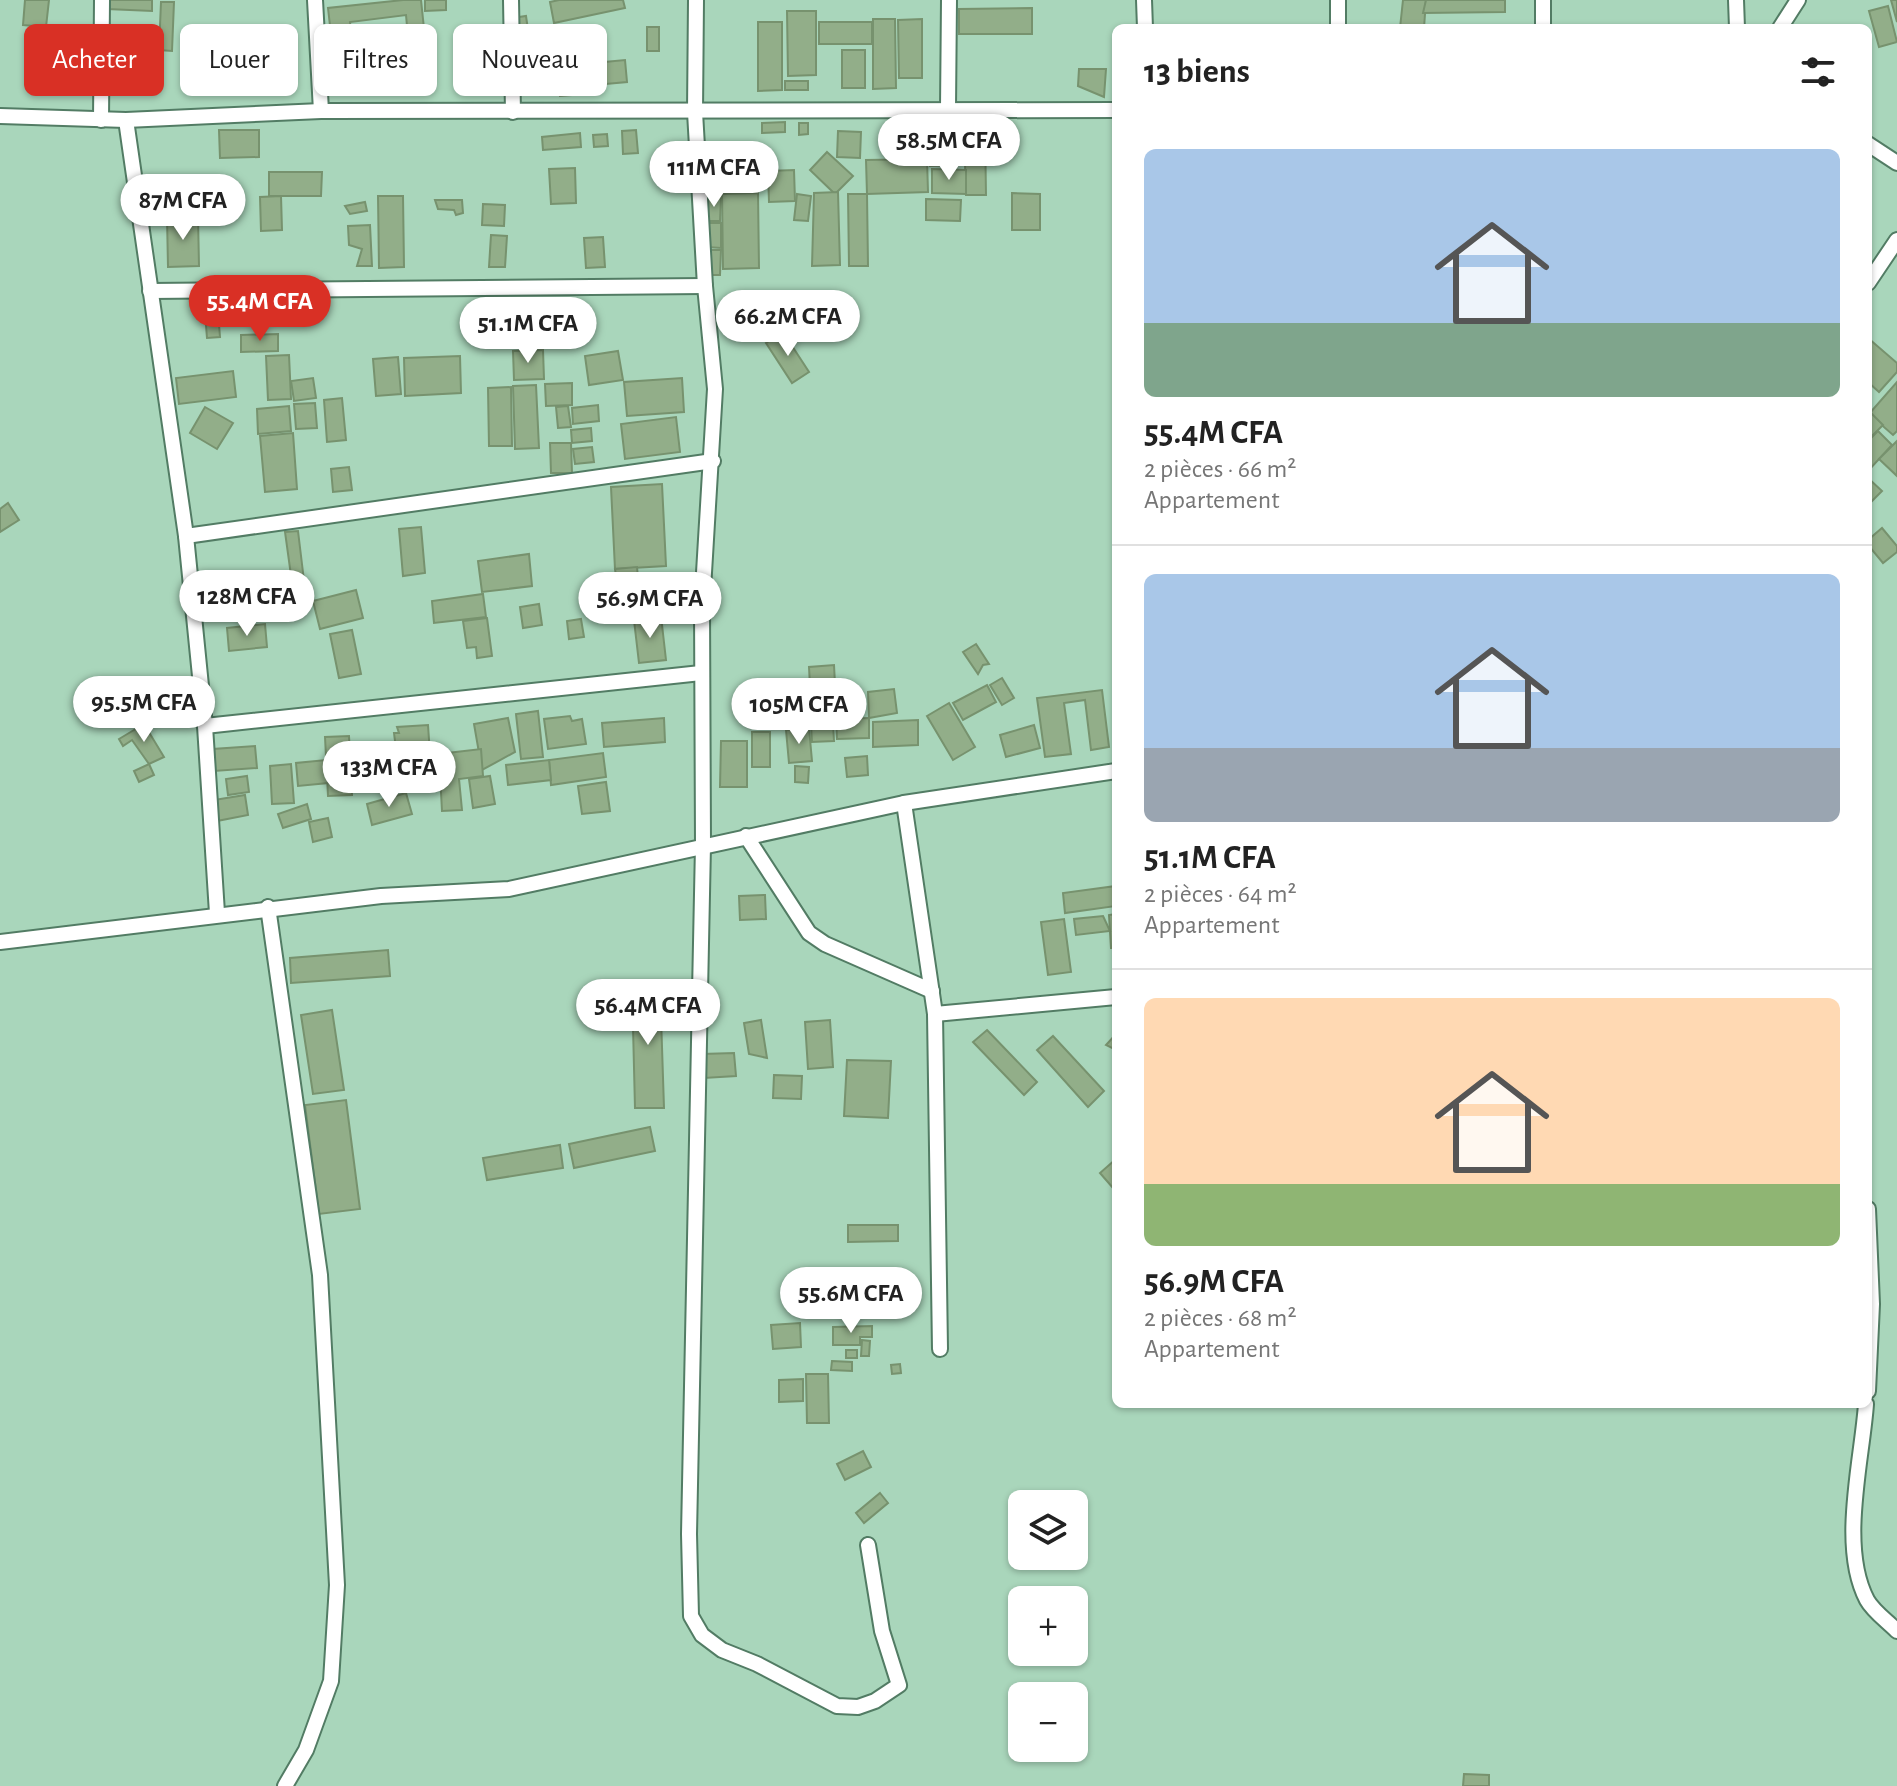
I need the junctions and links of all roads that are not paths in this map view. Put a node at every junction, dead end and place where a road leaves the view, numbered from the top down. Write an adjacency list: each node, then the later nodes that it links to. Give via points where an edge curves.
1 (102, 0): 22 (street)
2 (315, 0): 18 (street)
3 (511, 0): 19 (street)
4 (696, 0): 20 (street)
5 (949, 0): 16 (street)
6 (1144, 0): 11 (street)
7 (1338, 0): 12 (street)
8 (1543, 0): 13 (street)
9 (1736, 0): 14 (street)
10 (1798, 0): 15 (street)
11 (1145, 24)
12 (1338, 24)
13 (1543, 24)
14 (1737, 24)
15 (1783, 24)
16 (948, 108): 17 (street); 20 (street)
17 (1112, 110)
18 (321, 111): 19 (street); 23 (street)
19 (513, 112): 20 (street)
20 (695, 112): 28 (street)
21 (0, 116): 22 (street)
22 (101, 120): 23 (street)
23 (126, 120): 29 (street)
24 (1872, 147): 25 (street)
25 (1897, 163)
26 (1897, 240): 27 (street)
27 (1872, 277)
28 (705, 286): 29 (street); 30 (street, via 715,389)
29 (150, 291): 31 (street)
30 (713, 461): 31 (street); 32 (street)
31 (186, 536): 33 (street)
32 (701, 673): 33 (street); 37 (street)
33 (205, 726): 39 (street)
34 (1112, 772): 35 (street)
35 (904, 803): 36 (street); 41 (street)
36 (746, 836): 37 (street); 41 (street, via 809,933)
37 (703, 845): 38 (street, via 509,889); 46 (street, via 691,1616 702,1635 722,1650 837,1706 875,1701 899,1685 882,1631)
38 (268, 907): 39 (street); 48 (street, via 320,1275 337,1585 331,1681 306,1750)
39 (217, 913): 40 (street)
40 (0, 942)
41 (932, 991): 43 (street)
42 (1112, 997): 43 (street)
43 (935, 1014): 44 (street)
44 (940, 1349)
45 (1866, 1408): 47 (street, via 1854,1523 1857,1578 1869,1603)
46 (868, 1545)
47 (1897, 1631)
48 (285, 1786)

